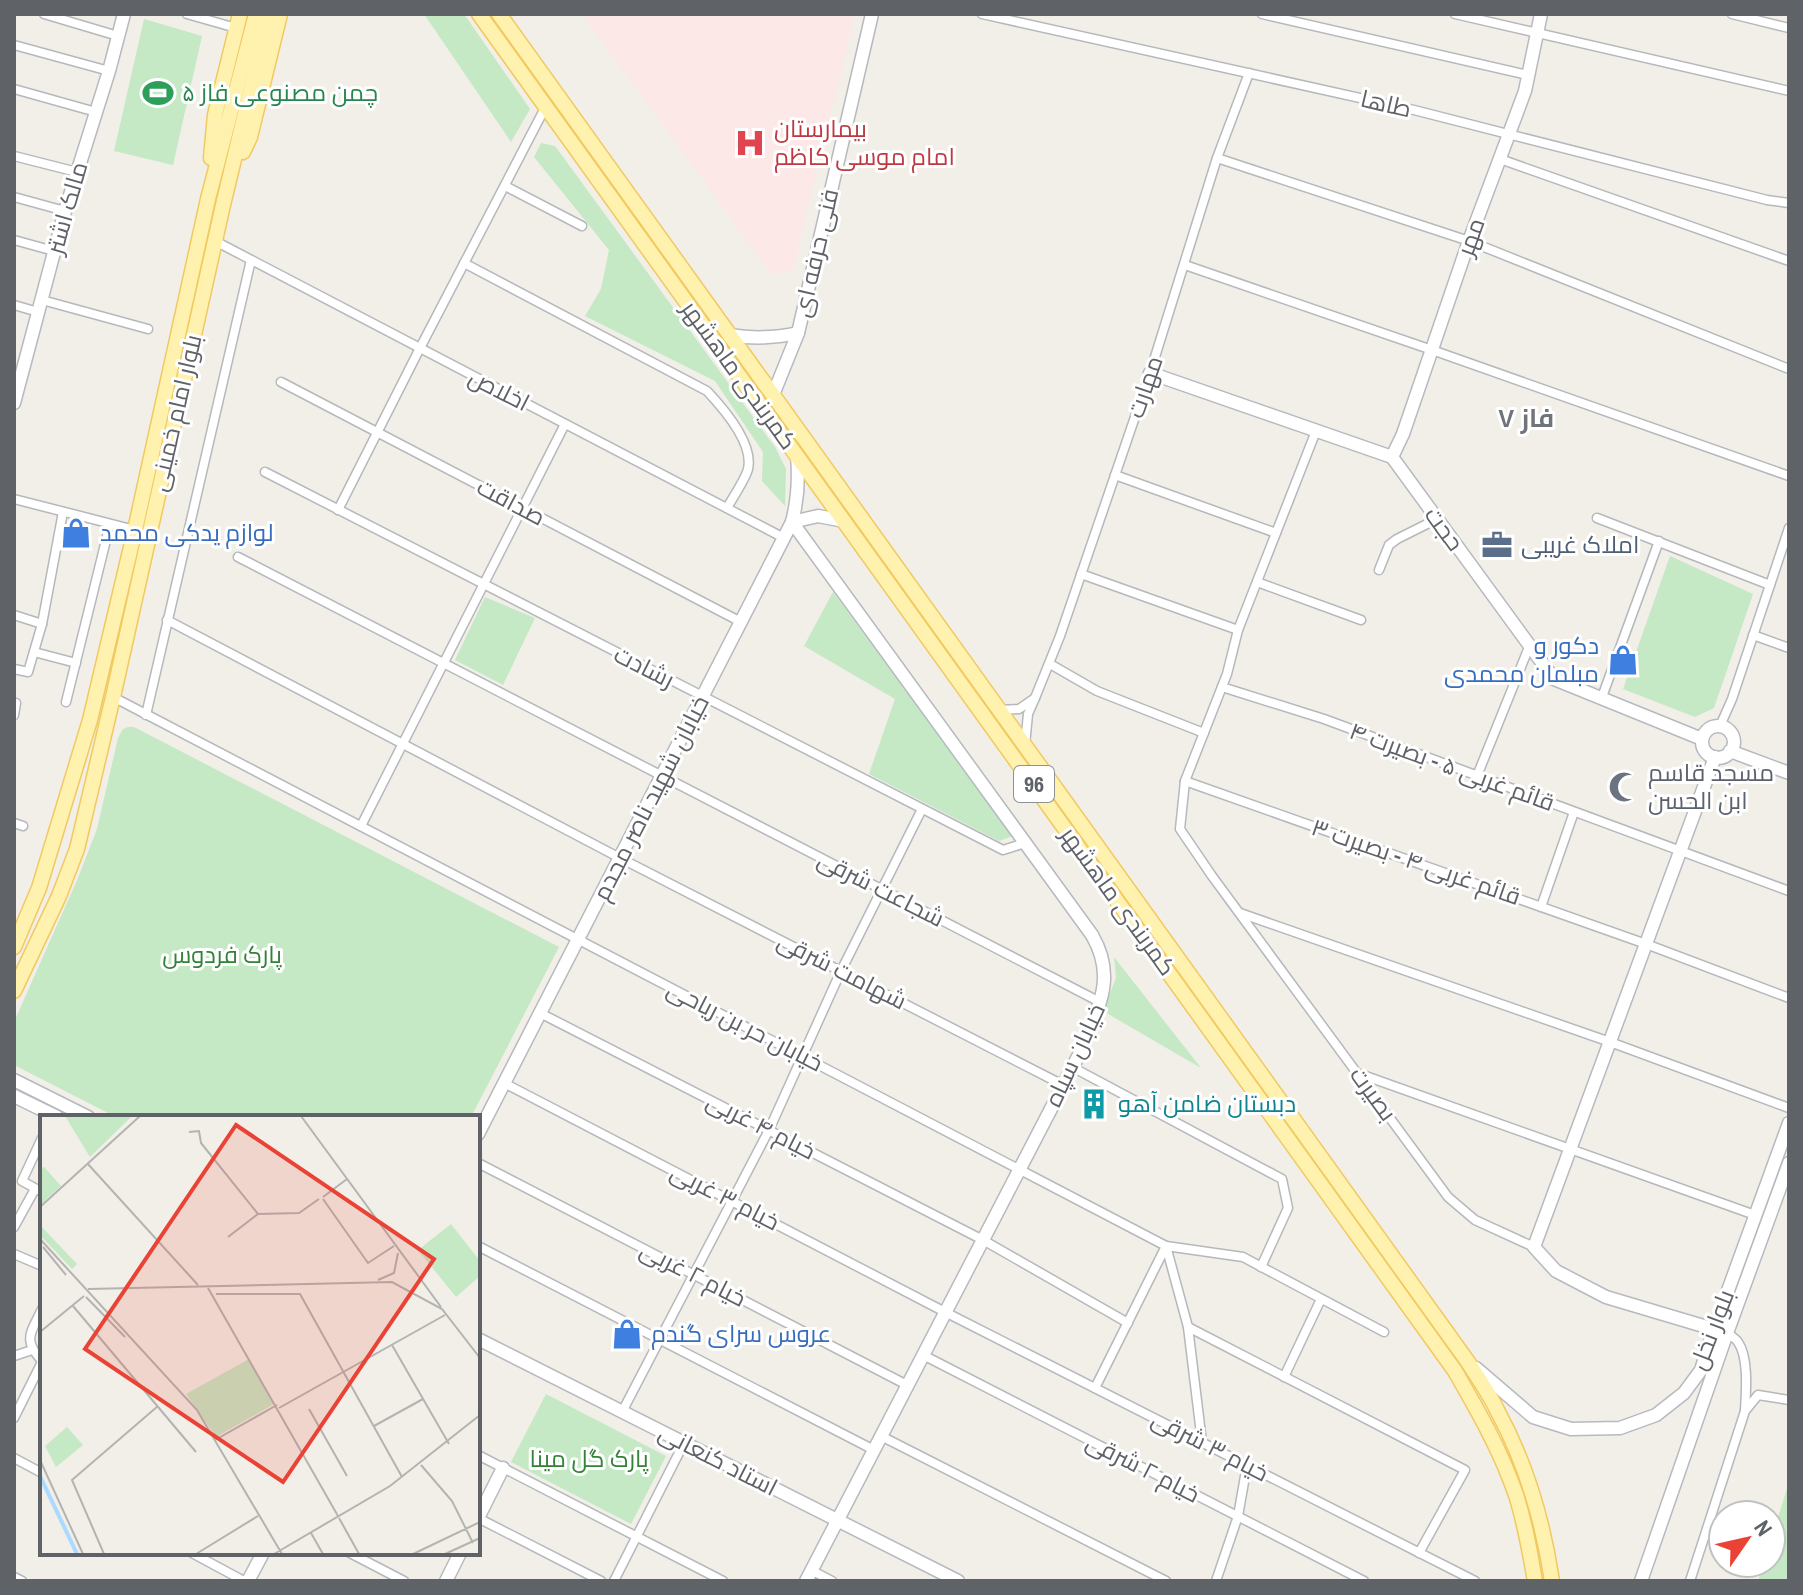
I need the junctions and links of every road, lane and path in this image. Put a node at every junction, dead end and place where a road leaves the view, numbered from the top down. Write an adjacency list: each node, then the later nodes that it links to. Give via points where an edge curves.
1 (44, 14): 20 (street)
2 (124, 14): 20 (street, مالک اشتر)
3 (187, 14): 16 (street)
4 (256, 14): 36 (main road, بلوار امام خمینی)
5 (269, 14): 38 (main road, بلوار امام خمینی)
6 (280, 14): 38 (main road, via 250,137)
7 (479, 14): 27 (main road, کمربندی ماهشهر / 96)
8 (499, 14): 53 (main road, کمربندی ماهشهر / 96)
9 (872, 14): 52 (street, فنی حرفه ای)
10 (982, 14): 17 (street, طاها)
11 (1046, 14): 17 (street)
12 (1262, 14): 24 (street)
13 (1455, 14): 19 (street)
14 (1541, 14): 19 (street, مهر)
15 (1732, 14): 18 (street)
16 (238, 21): 36 (main road, via 215,115)
17 (1042, 27): 23 (street, طاها)
18 (1789, 28)
19 (1537, 34): 24 (street, مهر); 26 (street)
20 (118, 36): 22 (street, مالک اشتر)
21 (14, 45): 22 (street)
22 (109, 71): 28 (street, مالک اشتر)
23 (1249, 73): 29 (street, طاها); 31 (street, مهارت)
24 (1528, 75): 29 (street, مهر)
25 (14, 89): 28 (street)
26 (1789, 91)
27 (546, 106): 34 (street); 65 (main road, کمربندی ماهشهر / 96)
28 (96, 112): 33 (street, مالک اشتر)
29 (1508, 136): 32 (street, مهر); 37 (street, طاها)
30 (14, 156): 33 (street)
31 (1217, 158): 43 (street); 48 (street, مهارت)
32 (1500, 159): 43 (street, مهر); 46 (street)
33 (77, 172): 39 (street, مالک اشتر)
34 (505, 186): 40 (street); 47 (street)
35 (14, 197): 39 (street)
36 (208, 199): 80 (main road, بلوار امام خمینی)
37 (1789, 203)
38 (223, 205): 42 (main road, بلوار امام خمینی)
39 (65, 211): 44 (street, مالک اشتر)
40 (582, 226)
41 (14, 240): 44 (street)
42 (215, 241): 45 (street, اخلاص); 106 (main road, بلوار امام خمینی)
43 (1469, 241): 55 (street, مهر); 56 (street)
44 (54, 251): 50 (street, مالک اشتر)
45 (251, 260): 54 (street, اخلاص); 92 (street)
46 (1789, 261)
47 (464, 263): 54 (street); 72 (street, via 707,391 747,450 748,469)
48 (1185, 265): 55 (street); 57 (street, مهارت)
49 (14, 305): 50 (street)
50 (40, 306): 51 (street); 58 (street, مالک اشتر)
51 (148, 329)
52 (798, 333): 53 (street, via 778,338); 60 (street, فنی حرفه ای)
53 (730, 335): 60 (main road, کمربندی ماهشهر / 96)
54 (420, 348): 62 (street, اخلاص); 64 (street)
55 (1432, 350): 66 (street, مهر); 69 (street)
56 (1789, 369)
57 (1150, 373): 63 (street); 68 (street, مهارت)
58 (18, 375): 61 (street, مالک اشتر)
59 (281, 382): 64 (street, صداقت)
60 (773, 395): 112 (main road, کمربندی ماهشهر / 96)
61 (14, 403)
62 (565, 424): 71 (street); 72 (street, اخلاص)
63 (1316, 431): 66 (street); 81 (street, بصیرت)
64 (377, 432): 71 (street, صداقت); 73 (street)
65 (797, 455): 77 (main road, کمربندی ماهشهر / 96); 78 (street, خیابان شهید ناصر مجدم)
66 (1392, 457): 76 (street, حجت)
67 (265, 472): 73 (street, رشادت)
68 (1115, 475): 81 (street); 87 (street, مهارت)
69 (1789, 476)
70 (14, 499): 74 (street)
71 (522, 508): 89 (street); 94 (street, صداقت)
72 (727, 508): 83 (street, اخلاص)
73 (338, 510): 89 (street, رشادت)
74 (63, 512): 79 (street); 95 (street)
75 (1597, 518): 84 (street)
76 (1437, 519): 86 (street, via 1389,545); 98 (street, حجت)
77 (844, 521): 78 (street, via 818,516); 236 (main road, کمربندی ماهشهر / 96, via 1455,1371 1517,1497)
78 (792, 522): 83 (street, خیابان شهید ناصر مجدم); 131 (street, خیابان سپاه)
79 (110, 524): 80 (street); 101 (street)
80 (135, 530): 128 (main road, بلوار امام خمینی, via 90,720)
81 (1276, 533): 88 (street, بصیرت)
82 (1788, 533): 90 (street)
83 (784, 538): 94 (street, خیابان شهید ناصر مجدم)
84 (1659, 541): 90 (street); 108 (street)
85 (238, 557): 102 (street, شجاعت شرقی)
86 (1379, 570)
87 (1081, 574): 96 (street); 103 (street, مهارت)
88 (1257, 582): 93 (street); 96 (street, بصیرت)
89 (483, 585): 102 (street); 107 (street, رشادت)
90 (1770, 585): 97 (street)
91 (14, 615): 95 (street)
92 (167, 620): 114 (street); 118 (street, شهامت شرقی)
93 (1361, 620)
94 (741, 622): 107 (street, خیابان شهید ناصر مجدم)
95 (42, 624): 100 (street)
96 (1238, 630): 105 (street, بصیرت)
97 (1753, 635): 99 (street); 115 (street)
98 (1529, 647): 108 (street, حجت, via 1554,679); 124 (street)
99 (1789, 648)
100 (34, 652): 101 (street); 104 (street, via 28,672)
101 (76, 663): 110 (street)
102 (443, 663): 118 (street); 123 (street, شجاعت شرقی)
103 (1050, 664): 109 (street, مهارت); 116 (street, via 1097,691)
104 (14, 669)
105 (1222, 687): 116 (street, بصیرت); 124 (street, قائم غربی ۵ - بصیرت ۴)
106 (113, 697): 114 (street, خیابان حر بن ریاحی); 129 (main road, بلوار امام خمینی)
107 (702, 697): 123 (street, خیابان شهید ناصر مجدم); 126 (street, رشادت)
108 (1602, 697): 117 (street, حجت)
109 (1035, 698): 112 (street, via 1019,709); 119 (street, مهارت)
110 (66, 702)
111 (14, 703): 113 (street)
112 (999, 710): 119 (main road, کمربندی ماهشهر / 96)
113 (14, 715)
114 (146, 715): 130 (street, خیابان حر بن ریاحی)
115 (1720, 726): 117 (street, via 1710,728); 120 (street, via 1731,734)
116 (1204, 733): 125 (street, بصیرت)
117 (1702, 739): 121 (street, via 1704,749)
118 (403, 744): 130 (street); 135 (street, شهامت شرقی)
119 (1025, 745): 193 (main road, کمربندی ماهشهر / 96)
120 (1730, 751): 121 (street); 122 (street)
121 (1715, 757): 134 (street)
122 (1789, 773)
123 (662, 776): 135 (street, خیابان شهید ناصر مجدم); 136 (street, شجاعت شرقی)
124 (1477, 776): 127 (street, قائم غربی ۵ - بصیرت ۴)
125 (1185, 781): 138 (street, قائم غربی ۴ - بصیرت ۳); 139 (street, بصیرت, via 1180,829)
126 (922, 809): 131 (street, رشادت, via 1003,850); 136 (street)
127 (1574, 812): 134 (street, قائم غربی ۵ - بصیرت ۴); 138 (street)
128 (60, 816): 129 (main road, via 69,824); 132 (main road, بلوار امام خمینی)
129 (83, 824): 133 (main road, بلوار امام خمینی)
130 (361, 826): 140 (street, خیابان حر بن ریاحی)
131 (1025, 843): 146 (street, خیابان سپاه, via 1099,948 1106,975)
132 (51, 844): 133 (main road, via 65,842); 142 (main road, بلوار امام خمینی)
133 (77, 849): 144 (main road, بلوار امام خمینی)
134 (1681, 852): 137 (street, قائم غربی ۵ - بصیرت ۴); 141 (street)
135 (620, 858): 140 (street, خیابان شهید ناصر مجدم); 143 (street, شهامت شرقی)
136 (882, 889): 143 (street); 146 (street, شجاعت شرقی)
137 (1789, 891)
138 (1541, 907): 141 (street, قائم غربی ۴ - بصیرت ۳)
139 (1239, 912): 148 (street); 151 (street, بصیرت)
140 (578, 939): 147 (street, خیابان شهید ناصر مجدم); 149 (street, خیابان حر بن ریاحی)
141 (1646, 944): 145 (street, قائم غربی ۴ - بصیرت ۳); 148 (street)
142 (14, 947)
143 (841, 971): 149 (street); 154 (street, شهامت شرقی)
144 (14, 991)
145 (1789, 998)
146 (1100, 1002): 150 (street, خیابان سپاه)
147 (540, 1013): 153 (street, خیابان شهید ناصر مجدم); 161 (street, خیام ۴ غربی)
148 (1610, 1042): 156 (street); 163 (street)
149 (802, 1055): 161 (street); 166 (street, خیابان حر بن ریاحی)
150 (1072, 1067): 154 (street, خیابان سپاه); 177 (street, via 1282,1179 1288,1208)
151 (1358, 1073): 163 (street); 174 (street, بصیرت, via 1448,1197 1475,1220)
152 (14, 1080): 158 (street)
153 (504, 1083): 160 (street, خیابان شهید ناصر مجدم); 168 (street, خیام ۳ غربی)
154 (1063, 1085): 166 (street, خیابان سپاه)
155 (14, 1096): 157 (street)
156 (1789, 1108)
157 (52, 1115)
158 (84, 1115)
159 (1789, 1123): 169 (street, بلوار نخل)
160 (480, 1130)
161 (769, 1130): 168 (street); 171 (street, خیام ۴ غربی)
162 (40, 1142): 167 (street, via 22,1181)
163 (1571, 1149): 169 (street); 174 (street)
164 (1789, 1163): 186 (street, بلوار نخل)
165 (480, 1164): 178 (street, خیام ۲ غربی)
166 (1019, 1169): 171 (street, خیابان سپاه); 172 (street, خیابان حر بن ریاحی)
167 (39, 1190): 170 (street)
168 (732, 1201): 178 (street); 180 (street, خیام ۳ غربی)
169 (1755, 1215): 184 (street, بلوار نخل)
170 (14, 1227)
171 (983, 1240): 180 (street, خیابان سپاه); 182 (street, خیام ۴ غربی)
172 (1166, 1246): 177 (street, خیابان حر بن ریاحی, via 1243,1257); 182 (street); 183 (street)
173 (480, 1247): 187 (street)
174 (1534, 1247): 184 (street, via 1556,1271 1606,1297)
175 (14, 1254): 176 (street)
176 (40, 1265)
177 (1261, 1267): 179 (street, خیابان حر بن ریاحی)
178 (694, 1274): 187 (street); 196 (street, خیام ۲ غربی)
179 (1321, 1299): 185 (street, خیابان حر بن ریاحی); 195 (street)
180 (945, 1312): 190 (street, خیابان سپاه); 197 (street, خیام ۳ شرقی)
181 (40, 1314): 189 (street, via 29,1339)
182 (1128, 1323): 197 (street)
183 (1188, 1327): 195 (street); 203 (street)
184 (1714, 1329): 186 (street); 193 (street, بلوار نخل, via 1701,1370 1684,1393 1656,1415 1620,1428 1571,1429 1533,1417)
185 (1384, 1332)
186 (1727, 1333): 199 (street, via 1743,1356); 238 (street, بلوار نخل)
187 (660, 1339): 200 (street); 205 (street)
188 (480, 1340): 200 (street, استاد کنعانی)
189 (32, 1350): 191 (street); 192 (street)
190 (923, 1355): 196 (street, خیابان سپاه); 212 (street, خیام ۲ شرقی)
191 (14, 1356)
192 (40, 1359)
193 (1468, 1362): 237 (main road, کمربندی ماهشهر / 96, via 1497,1408 1527,1478)
194 (40, 1365): 201 (street)
195 (1284, 1377): 216 (street, via 1465,1470)
196 (907, 1385): 202 (street, خیابان سپاه)
197 (1095, 1388): 203 (street, خیام ۳ شرقی)
198 (1789, 1400): 199 (street, via 1758,1395)
199 (1745, 1411): 239 (street)
200 (622, 1412): 204 (street, استاد کنعانی)
201 (14, 1418)
202 (881, 1436): 205 (street, خیابان سپاه); 232 (street)
203 (1202, 1442): 208 (street, خیام ۳ شرقی)
204 (684, 1443): 214 (street, استاد کنعانی); 215 (street)
205 (874, 1450): 214 (street, خیابان سپاه)
206 (480, 1456): 209 (street)
207 (14, 1458): 210 (street)
208 (1247, 1465): 212 (street); 216 (street, خیام ۳ شرقی)
209 (503, 1468): 211 (street); 215 (street)
210 (40, 1472)
211 (480, 1514)
212 (1238, 1516): 233 (street); 234 (street, خیام ۲ شرقی)
213 (480, 1519): 227 (street)
214 (837, 1520): 221 (street, خیابان سپاه); 231 (street, استاد کنعانی)
215 (636, 1536): 228 (street); 229 (street)
216 (1419, 1553): 235 (street, خیام ۳ شرقی)
217 (196, 1555): 224 (street)
218 (262, 1555): 224 (street)
219 (354, 1555): 225 (street)
220 (459, 1555): 226 (street)
221 (809, 1576): 230 (street)
222 (14, 1577): 223 (street)
223 (22, 1581)
224 (246, 1581)
225 (404, 1581)
226 (446, 1581)
227 (601, 1581)
228 (614, 1581)
229 (723, 1581)
230 (832, 1581)
231 (958, 1581)
232 (1166, 1581)
233 (1216, 1581)
234 (1364, 1581)
235 (1475, 1581)
236 (1535, 1581)
237 (1552, 1581)
238 (1641, 1581)
239 (1690, 1581)

